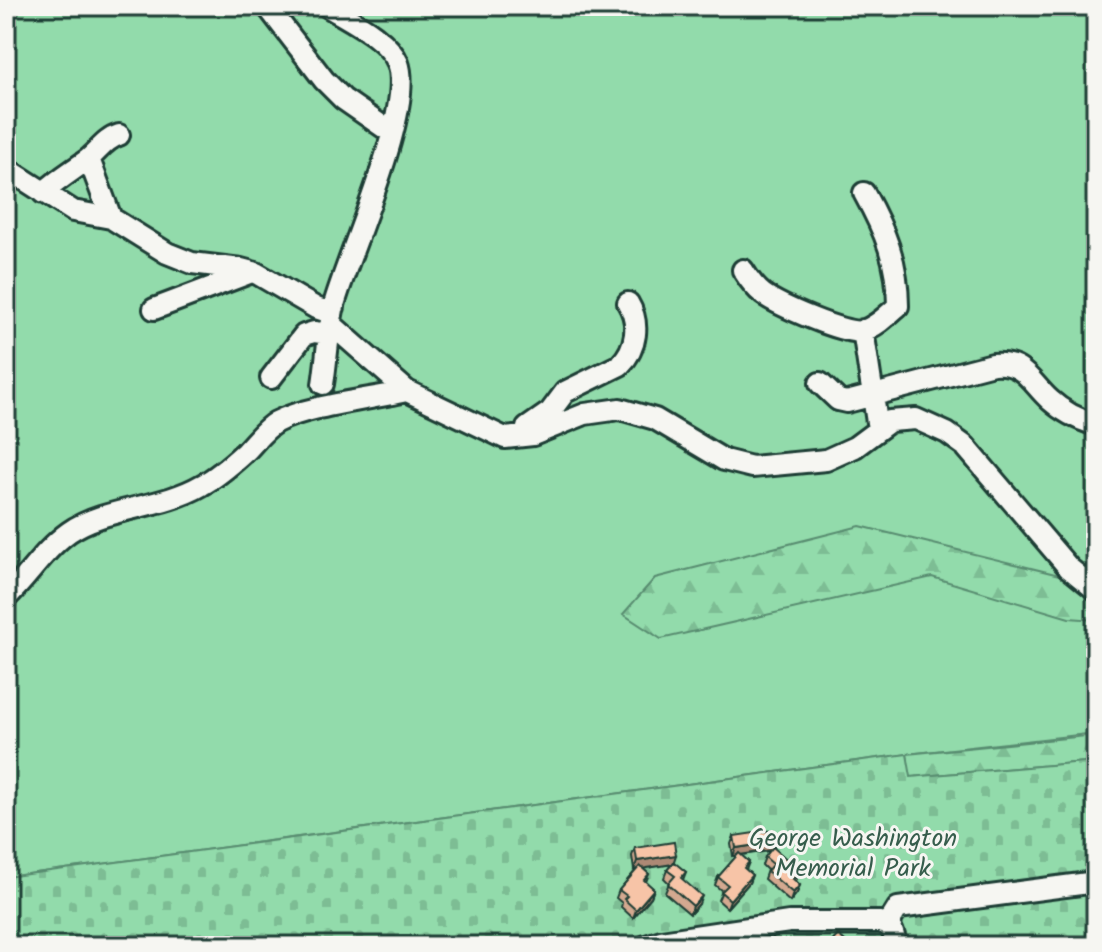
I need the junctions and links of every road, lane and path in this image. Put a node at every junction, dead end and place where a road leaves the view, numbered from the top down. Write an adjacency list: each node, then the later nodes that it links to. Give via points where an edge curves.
1 (267, 6): 3 (lane, via 333,90)
2 (327, 6): 3 (lane, via 373,36 399,66 400,95)
3 (392, 133): 14 (lane)
4 (119, 135): 5 (lane)
5 (89, 159): 7 (lane); 9 (lane)
6 (6, 168): 7 (lane)
7 (43, 193): 9 (lane, via 73,211)
8 (864, 193): 15 (lane, via 898,275 898,306)
9 (111, 218): 11 (lane, via 192,263)
10 (743, 270): 15 (lane, via 762,293 789,308)
11 (252, 272): 13 (lane); 14 (lane, via 325,311)
12 (628, 303): 23 (lane, via 636,323 627,358 565,392 542,419)
13 (154, 309)
14 (332, 321): 16 (lane, via 304,335); 18 (lane); 19 (lane)
15 (863, 330): 20 (lane)
16 (271, 378)
17 (820, 383): 20 (lane, via 838,400)
18 (323, 384)
19 (407, 391): 23 (lane); 25 (lane, via 275,422 203,485 70,531)
20 (873, 396): 21 (lane, via 1007,362 1062,409); 22 (lane)
21 (1096, 425)
22 (878, 429): 23 (lane, via 826,460 752,467 724,460 655,419 620,409); 24 (lane, via 890,421 916,419 965,446 1069,568)
23 (505, 438)
24 (1096, 590)
25 (6, 598)
26 (1096, 882): 27 (lane, via 898,908)
27 (888, 924): 28 (lane, via 789,922); 29 (lane)
28 (646, 946)
29 (896, 946)

